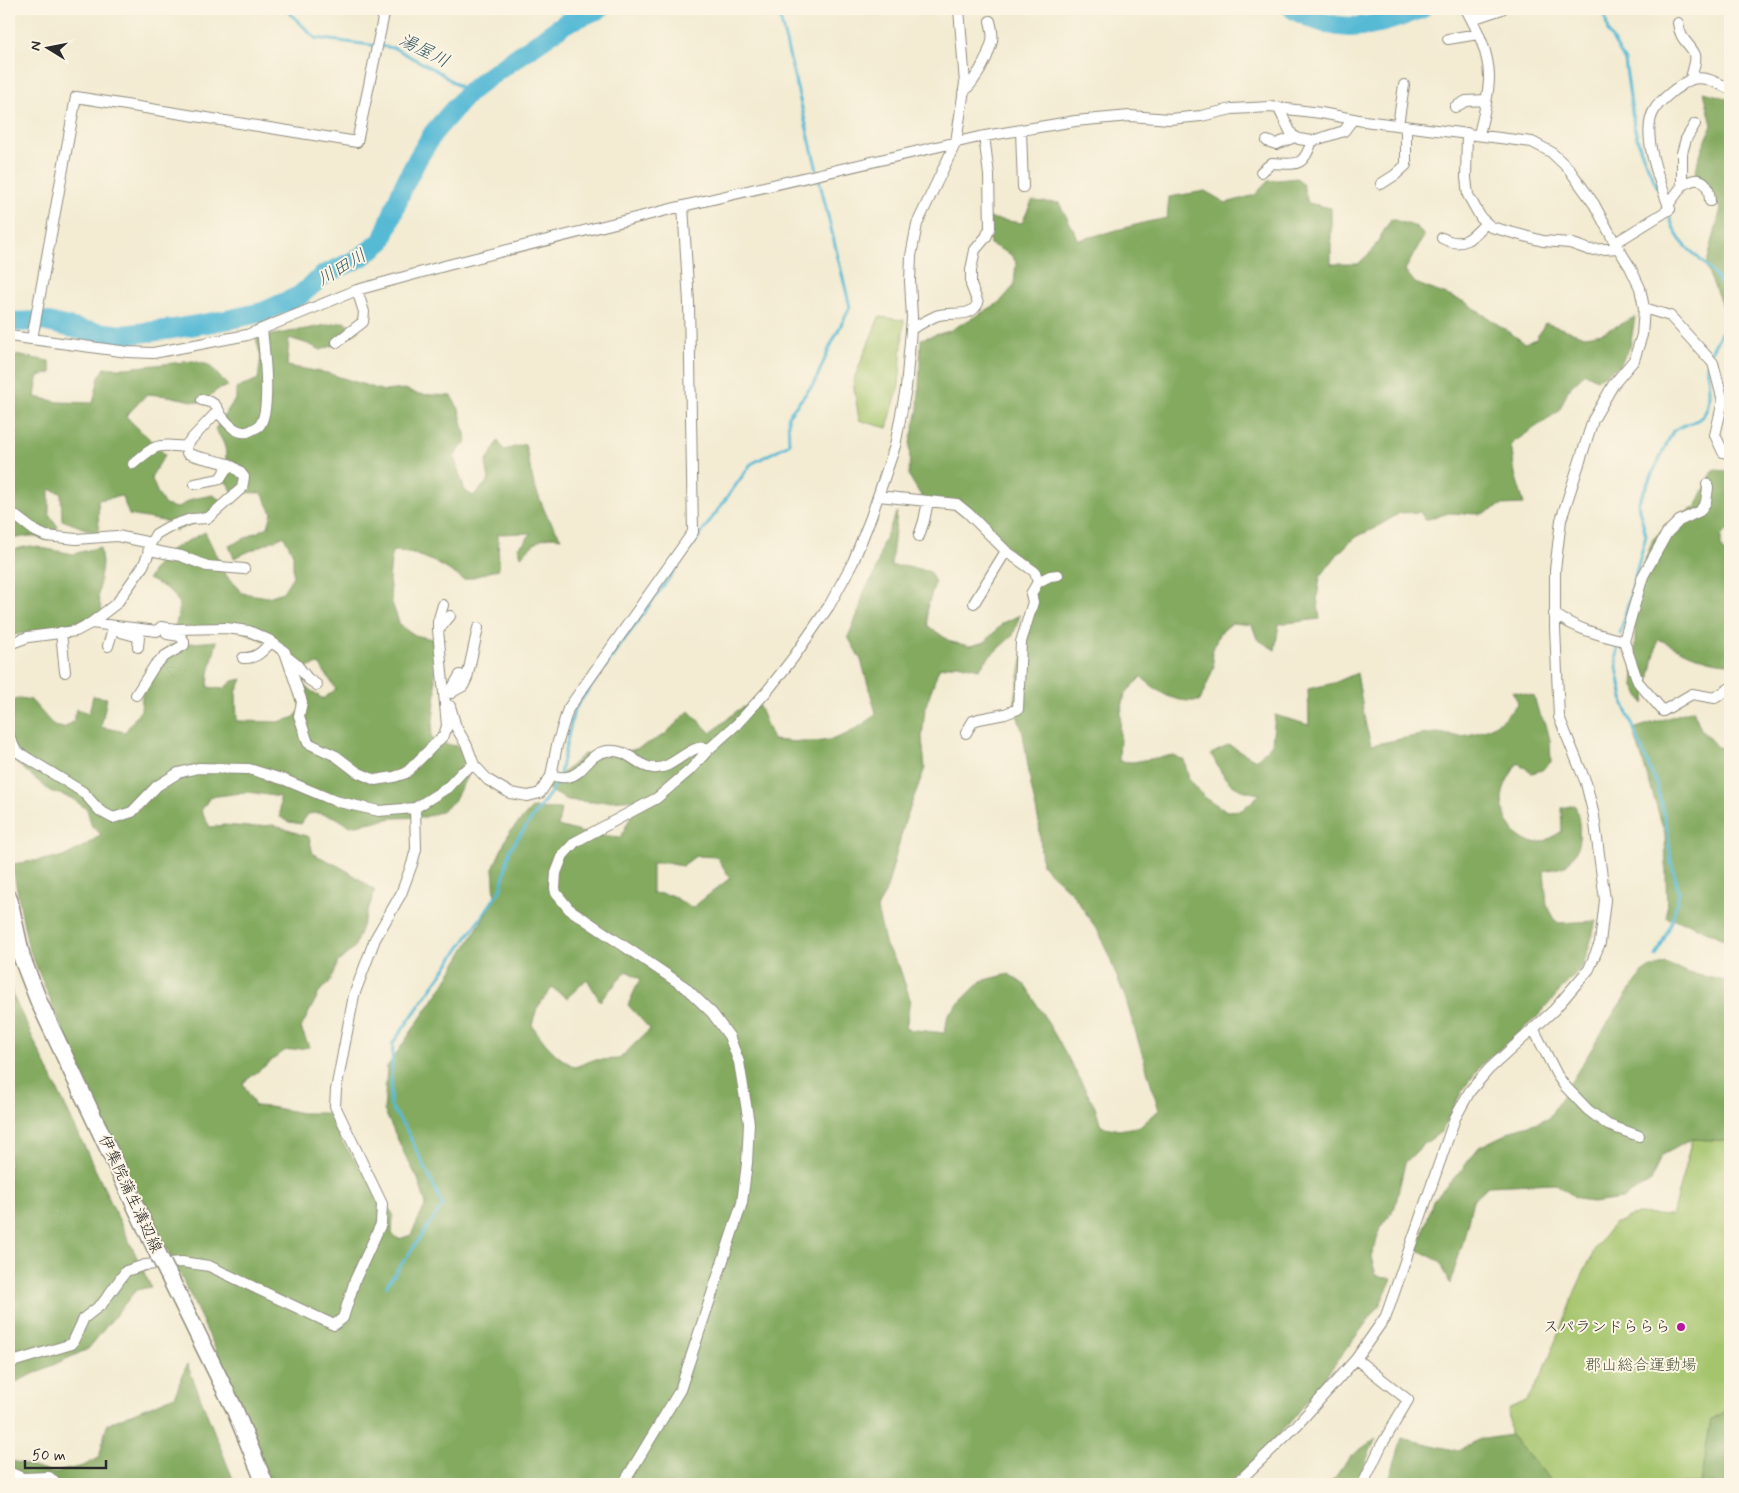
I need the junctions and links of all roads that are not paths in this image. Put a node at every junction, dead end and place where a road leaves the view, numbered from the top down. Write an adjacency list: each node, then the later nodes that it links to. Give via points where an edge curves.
1 (385, 9): 42 (street, via 357,142 76,97)
2 (959, 9): 12 (street)
3 (1502, 9): 4 (street)
4 (1469, 14): 7 (street)
5 (990, 20): 12 (street, via 992,44 975,81)
6 (1678, 23): 9 (street, via 1684,41 1695,55)
7 (1478, 34): 8 (street); 13 (street, via 1486,54 1489,76)
8 (1448, 39)
9 (1692, 79): 11 (street, via 1709,80); 32 (street, via 1670,93 1654,110 1649,126 1651,145)
10 (1404, 85): 18 (street)
11 (1730, 89)
12 (963, 93): 26 (street)
13 (1486, 100): 14 (street, via 1466,100); 21 (street)
14 (1455, 106)
15 (1278, 107): 16 (street); 19 (street, via 1232,108 1170,119 1130,116); 23 (street)
16 (1353, 119): 18 (street); 25 (street, via 1344,132)
17 (1695, 124): 29 (street, via 1682,153)
18 (1402, 125): 20 (street); 28 (street, via 1406,165)
19 (1021, 130): 22 (street); 30 (street)
20 (1467, 133): 21 (street); 34 (street, via 1468,195)
21 (1479, 134): 36 (street, via 1532,142 1551,152 1569,169 1594,204)
22 (984, 136): 26 (street); 40 (street, via 990,228 975,250 971,270 971,285 978,303 970,312 937,315)
23 (1295, 137): 24 (street, via 1276,144); 25 (street)
24 (1267, 141)
25 (1312, 141): 27 (street, via 1306,157 1296,164 1272,164)
26 (956, 142): 33 (street); 40 (street, via 916,229 911,256)
27 (1261, 172)
28 (1381, 184)
29 (1682, 186): 31 (street, via 1691,180 1699,180 1706,184); 32 (street)
30 (1023, 187)
31 (1710, 201)
32 (1668, 204): 36 (street, via 1670,209)
33 (683, 206): 37 (street); 90 (street, via 690,303 693,532 568,709)
34 (1486, 223): 35 (street, via 1470,240 1450,242); 36 (street, via 1543,241 1570,243 1590,250)
35 (1442, 238)
36 (1617, 246): 38 (street, via 1640,288)
37 (357, 290): 39 (street); 43 (street, via 364,312 363,322)
38 (1644, 308): 47 (street, via 1670,316 1712,363 1723,400 1715,436 1723,452); 63 (street, via 1642,335 1634,360 1613,386 1593,420 1562,520 1555,570)
39 (262, 329): 42 (street, via 247,335 153,353); 45 (street, via 266,404 260,425 248,432 238,431)
40 (911, 329): 52 (street, via 901,417)
41 (9, 336): 42 (street)
42 (32, 339)
43 (337, 342)
44 (202, 400): 45 (street, via 218,407)
45 (220, 414): 46 (street, via 214,415)
46 (186, 447): 48 (street, via 152,447); 49 (street, via 188,453 198,458)
47 (1730, 454)
48 (133, 464)
49 (229, 464): 50 (street, via 220,479); 56 (street, via 244,477 242,488 208,518 191,519 168,527 156,534)
50 (195, 484)
51 (1706, 484): 72 (street, via 1706,502 1700,511 1679,520 1667,533 1643,576)
52 (878, 496): 53 (street); 88 (street, via 853,562 829,606 768,690)
53 (928, 500): 55 (street); 57 (street, via 957,504)
54 (9, 511): 56 (street, via 46,536 76,539 117,536)
55 (919, 536)
56 (150, 546): 58 (street, via 207,566); 66 (street, via 143,566 117,603)
57 (1006, 551): 60 (street, via 1035,572); 61 (street)
58 (244, 569)
59 (1058, 575): 60 (street)
60 (1038, 582): 86 (street, via 1031,594 1033,602 1021,642 1018,709 979,719)
61 (974, 603)
62 (443, 605): 70 (street)
63 (1554, 614): 72 (street, via 1589,633); 93 (street, via 1559,717 1586,782 1605,900 1600,943 1589,969 1554,1010)
64 (450, 616): 70 (street)
65 (173, 621): 69 (street)
66 (91, 623): 67 (street); 71 (street, via 76,631)
67 (114, 628): 69 (street); 75 (street); 76 (street, via 139,637)
68 (478, 628): 83 (street, via 467,678 463,686)
69 (159, 629): 73 (street, via 226,628 250,631); 84 (street, via 180,636 184,645 155,665)
70 (438, 630): 85 (street)
71 (61, 632): 74 (street, via 28,636); 79 (street)
72 (1624, 641): 82 (street, via 1638,682 1663,711 1692,694 1715,698)
73 (271, 642): 77 (street, via 285,652); 78 (street, via 260,654)
74 (9, 644)
75 (108, 646)
76 (138, 647)
77 (286, 657): 81 (street); 85 (street, via 302,702 299,716 308,743 375,780 406,774 427,753 444,735)
78 (243, 658)
79 (65, 672)
80 (460, 675): 83 (street)
81 (317, 685)
82 (1730, 688)
83 (452, 692): 85 (street)
84 (136, 695)
85 (447, 705): 89 (street)
86 (966, 733)
87 (9, 736): 91 (street, via 16,751 84,792 100,811 113,818 132,812 157,786 178,773 198,768 249,769 335,801 380,810)
88 (709, 749): 90 (street, via 699,747 666,766 654,768 627,754 608,751 595,754 577,773 567,777); 100 (street, via 657,798 575,842 563,855 556,873 556,893 569,908 685,987 712,1013 729,1036 739,1062 749,1123 742,1203 680,1390)
89 (474, 765): 90 (street, via 488,780 510,793 528,796 540,793); 91 (street)
90 (551, 776)
91 (416, 808): 96 (street, via 416,849 412,864 401,894 375,940 354,995 336,1090 335,1106 382,1204 381,1224 355,1280 343,1318 334,1325 209,1266 182,1262 145,1265 126,1271 102,1304 84,1318 72,1344)
92 (9, 899): 99 (main road, 伊集院蒲生溝辺線, bridge, via 22,958 39,1002 234,1408)
93 (1533, 1028): 94 (street, via 1557,1075 1588,1110 1608,1125); 95 (street, via 1489,1069 1470,1091 1455,1118 1386,1316)
94 (1639, 1136)
95 (1356, 1359): 101 (street, via 1297,1425); 102 (street, via 1408,1400)
96 (9, 1363)
97 (9, 1472): 98 (street, via 23,1478 48,1477)
98 (58, 1484)
99 (265, 1484)
100 (623, 1484)
101 (1236, 1484)
102 (1363, 1484)

